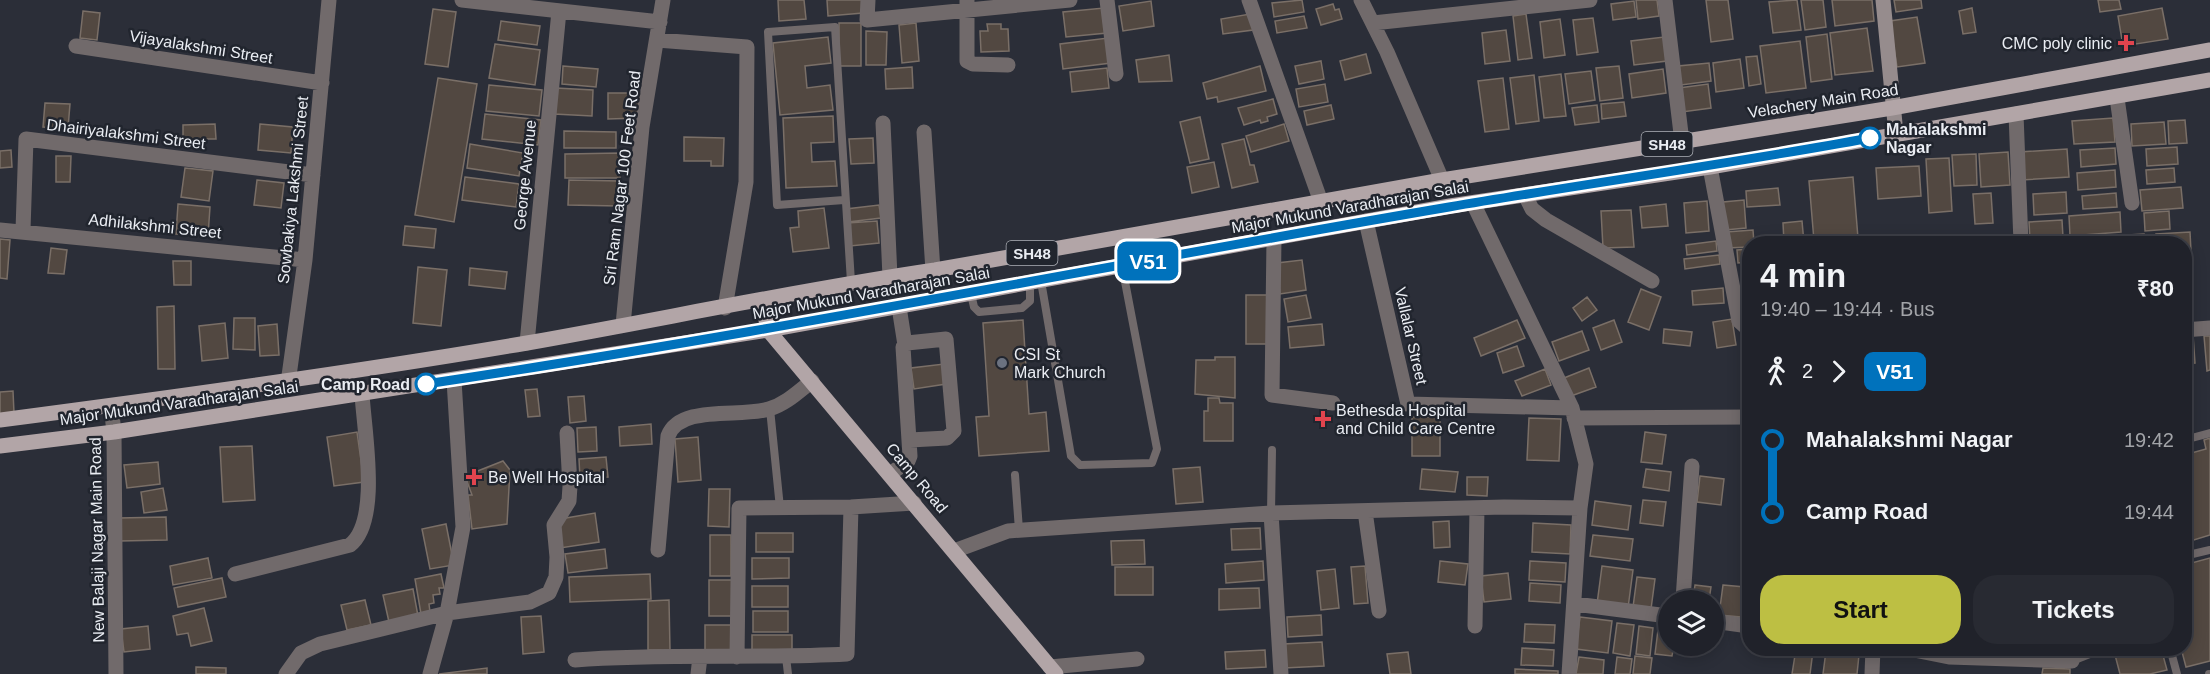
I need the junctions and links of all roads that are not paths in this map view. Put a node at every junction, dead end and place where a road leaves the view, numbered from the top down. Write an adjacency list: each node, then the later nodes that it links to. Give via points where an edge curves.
1 (329, 0): 22 (street, Sowbakiya Lakshmi Street)
2 (462, 0): 13 (street)
3 (663, 0): 14 (street, Sri Ram Nagar 100 Feet Road)
4 (868, 0): 12 (street, via 867,20)
5 (1070, 0): 12 (street)
6 (1107, 0): 20 (street)
7 (1249, 0): 35 (street)
8 (1361, 0): 15 (street)
9 (1590, 0): 15 (street)
10 (1665, 0): 29 (street)
11 (1883, 0): 24 (street)
12 (967, 5): 19 (street, via 969,63)
13 (559, 11): 14 (street); 59 (street, George Avenue)
14 (660, 22): 16 (street, Sri Ram Nagar 100 Feet Road)
15 (1373, 23): 32 (street)
16 (657, 40): 53 (street, via 747,47 746,182); 55 (street, Sri Ram Nagar 100 Feet Road, via 642,127)
17 (76, 46): 22 (street, Vijayalakshmi Street)
18 (2210, 50): 24 (main road, Velachery Main Road / SH48)
19 (1008, 65)
20 (1116, 74)
21 (2210, 80): 23 (main road, SH48)
22 (322, 83): 31 (street, Sowbakiya Lakshmi Street)
23 (2117, 98): 25 (main road, SH48); 37 (street)
24 (1892, 108): 28 (street); 29 (main road, Velachery Main Road / SH48)
25 (2016, 114): 28 (main road, SH48); 41 (street)
26 (884, 123): 46 (street)
27 (924, 132): 45 (street)
28 (1896, 134): 30 (main road, Major Mukund Varadharajan Salai / SH48)
29 (1682, 142): 32 (main road, Velachery Main Road / SH48)
30 (1710, 167): 33 (main road, Major Mukund Varadharajan Salai / SH48); 54 (street)
31 (313, 176): 40 (street, Dhairiyalakshmi Street, via 26,139); 43 (street, Sowbakiya Lakshmi Street)
32 (1442, 180): 35 (main road, Major Mukund Varadharajan Salai / SH48)
33 (1526, 195): 36 (main road, Major Mukund Varadharajan Salai / SH48); 47 (street, via 1532,209 1546,220)
34 (844, 200): 34 (lane, via 835,27 768,32 777,205); 48 (lane)
35 (1321, 202): 45 (main road, Major Mukund Varadharajan Salai / SH48)
36 (1473, 203): 38 (main road, Major Mukund Varadharajan Salai / SH48); 68 (street)
37 (2132, 203)
38 (1366, 221): 42 (main road, Major Mukund Varadharajan Salai / SH48); 68 (street, Vallalar Street, via 1408,404)
39 (0, 230): 40 (street, Adhilakshmi Street)
40 (23, 231): 43 (street, Adhilakshmi Street)
41 (2021, 236)
42 (1274, 238): 44 (main road, Major Mukund Varadharajan Salai / SH48); 65 (street, via 1272,395)
43 (305, 260): 63 (street, Sowbakiya Lakshmi Street)
44 (1122, 266): 49 (main road, Major Mukund Varadharajan Salai / SH48); 49 (lane, via 1157,449 1152,463 1080,465 1071,456)
45 (933, 271): 46 (main road, Major Mukund Varadharajan Salai / SH48)
46 (890, 277): 48 (main road, Major Mukund Varadharajan Salai / SH48)
47 (1652, 281)
48 (850, 282): 51 (main road, Major Mukund Varadharajan Salai / SH48)
49 (1036, 282): 50 (main road, Major Mukund Varadharajan Salai / SH48); 50 (lane, via 1030,301 1022,308 979,312)
50 (971, 294): 52 (main road, Major Mukund Varadharajan Salai / SH48)
51 (762, 300): 53 (main road, Major Mukund Varadharajan Salai / SH48); 58 (main road, Camp Road)
52 (899, 307): 58 (main road, Major Mukund Varadharajan Salai / SH48); 60 (street)
53 (725, 308): 55 (main road, Major Mukund Varadharajan Salai / SH48)
54 (1742, 324)
55 (623, 325): 59 (main road, Major Mukund Varadharajan Salai / SH48)
56 (2210, 328): 57 (street)
57 (2192, 329)
58 (768, 330): 61 (main road, Major Mukund Varadharajan Salai / SH48); 62 (main road, Camp Road)
59 (527, 343): 63 (main road, Major Mukund Varadharajan Salai / SH48)
60 (904, 345): 75 (street); 75 (street, via 946,339 954,431 947,438)
61 (454, 380): 64 (main road, Major Mukund Varadharajan Salai / SH48); 97 (street, via 463,527)
62 (812, 381): 67 (street); 79 (main road, Camp Road)
63 (288, 383): 66 (main road, Major Mukund Varadharajan Salai / SH48)
64 (362, 394): 71 (main road, Major Mukund Varadharajan Salai / SH48); 93 (street, via 368,490 359,538 350,545)
65 (1333, 403)
66 (111, 406): 70 (main road, Major Mukund Varadharajan Salai / SH48); 71 (street, New Balaji Nagar Main Road)
67 (770, 409): 83 (lane); 89 (street, via 687,417 675,424 668,436)
68 (1573, 413): 69 (street); 85 (street, via 1586,464)
69 (1742, 417)
70 (0, 420)
71 (114, 432): 76 (main road, Major Mukund Varadharajan Salai / SH48); 113 (street, New Balaji Nagar Main Road)
72 (2210, 433): 74 (lane)
73 (567, 434): 97 (street, via 569,501 554,525 556,577 549,593 530,602)
74 (2192, 438)
75 (910, 440): 79 (street, via 908,461)
76 (0, 446)
77 (1272, 450): 87 (lane)
78 (1692, 466): 94 (street)
79 (890, 474): 81 (main road, Camp Road)
80 (1015, 475): 88 (lane)
81 (914, 503): 82 (street); 90 (main road, Camp Road)
82 (851, 507): 83 (street); 108 (street, via 848,654)
83 (780, 508): 107 (street, via 739,508)
84 (1477, 508): 85 (street); 86 (street); 101 (street)
85 (1580, 508): 95 (street)
86 (1365, 511): 87 (street); 96 (street)
87 (1270, 513): 88 (street); 118 (street)
88 (1019, 530): 90 (street)
89 (658, 550)
90 (954, 550): 112 (main road, Camp Road)
91 (2210, 550): 92 (lane)
92 (2192, 554)
93 (235, 574)
94 (1684, 590)
95 (1575, 604): 98 (street); 119 (street)
96 (1379, 611)
97 (447, 613): 114 (street, via 320,644 301,653); 115 (street)
98 (1658, 615)
99 (1724, 623): 100 (street)
100 (1742, 625)
101 (1475, 626)
102 (1873, 656): 120 (street)
103 (1944, 656): 111 (street)
104 (2085, 656): 111 (lane)
105 (2172, 656): 121 (lane)
106 (700, 657): 107 (street); 110 (street, via 639,655); 116 (street)
107 (737, 657): 108 (street)
108 (786, 657): 117 (lane)
109 (1137, 659): 112 (street)
110 (575, 660)
111 (2072, 661)
112 (1053, 670)
113 (116, 674)
114 (286, 674)
115 (430, 674)
116 (698, 674)
117 (788, 674)
118 (1281, 674)
119 (1569, 674)
120 (1872, 674)
121 (2177, 674)

